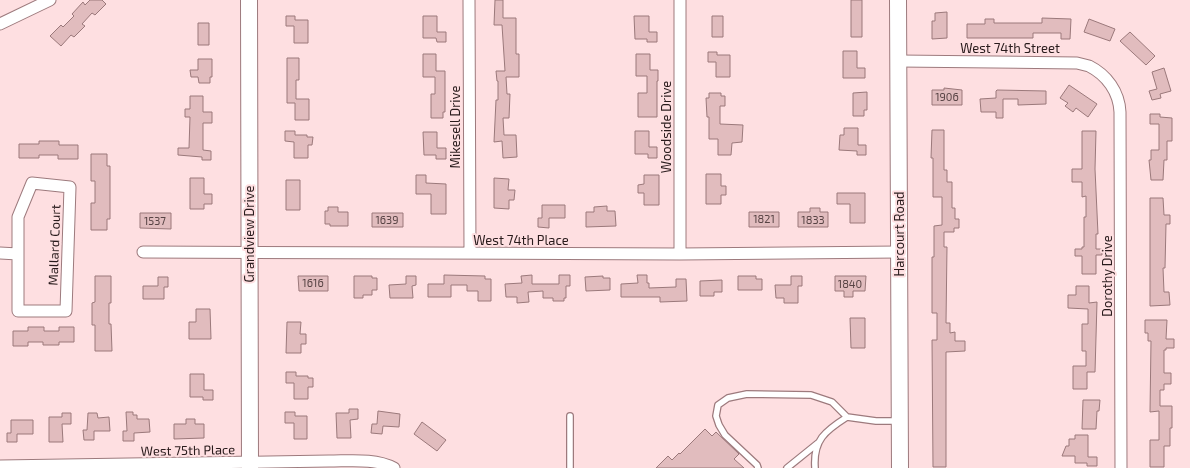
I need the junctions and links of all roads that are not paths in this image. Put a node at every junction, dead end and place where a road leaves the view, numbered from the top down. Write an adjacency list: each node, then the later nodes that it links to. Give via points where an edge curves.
1 (50, 0): 6 (street)
2 (249, 0): 10 (street, Grandview Drive)
3 (469, 0): 14 (street, Mikesell Drive)
4 (680, 0): 15 (street, Woodside Drive)
5 (898, 0): 7 (street, Harcourt Road)
6 (0, 24)
7 (899, 61): 8 (street, West 74th Street, via 1077,63 1097,71); 11 (street, Harcourt Road)
8 (1112, 86): 29 (street, Dorothy Drive, via 1120,112)
9 (143, 252): 10 (street, West 74th Place)
10 (249, 252): 14 (street, West 74th Place); 20 (street, Grandview Drive)
11 (899, 252): 15 (street, West 74th Place); 18 (street, Harcourt Road)
12 (0, 253): 13 (street)
13 (18, 254): 13 (street, Mallard Court, via 18,217 32,183 70,186 66,311 18,311)
14 (470, 254): 15 (street, West 74th Place)
15 (680, 254)
16 (570, 416): 24 (lane)
17 (847, 417): 18 (lane); 19 (lane, via 824,433); 25 (lane, via 832,402 810,395 747,394 728,398 718,405 716,416 719,425 725,435 743,450)
18 (899, 421): 28 (street, Harcourt Road)
19 (818, 443): 26 (lane); 27 (lane)
20 (250, 465): 22 (street, West 75th Place); 23 (street, West 75th Place, via 329,461 377,462)
21 (0, 466): 22 (street, West 75th Place)
22 (54, 467)
23 (394, 468)
24 (570, 468)
25 (758, 468)
26 (787, 468)
27 (815, 468)
28 (900, 468)
29 (1121, 468)

